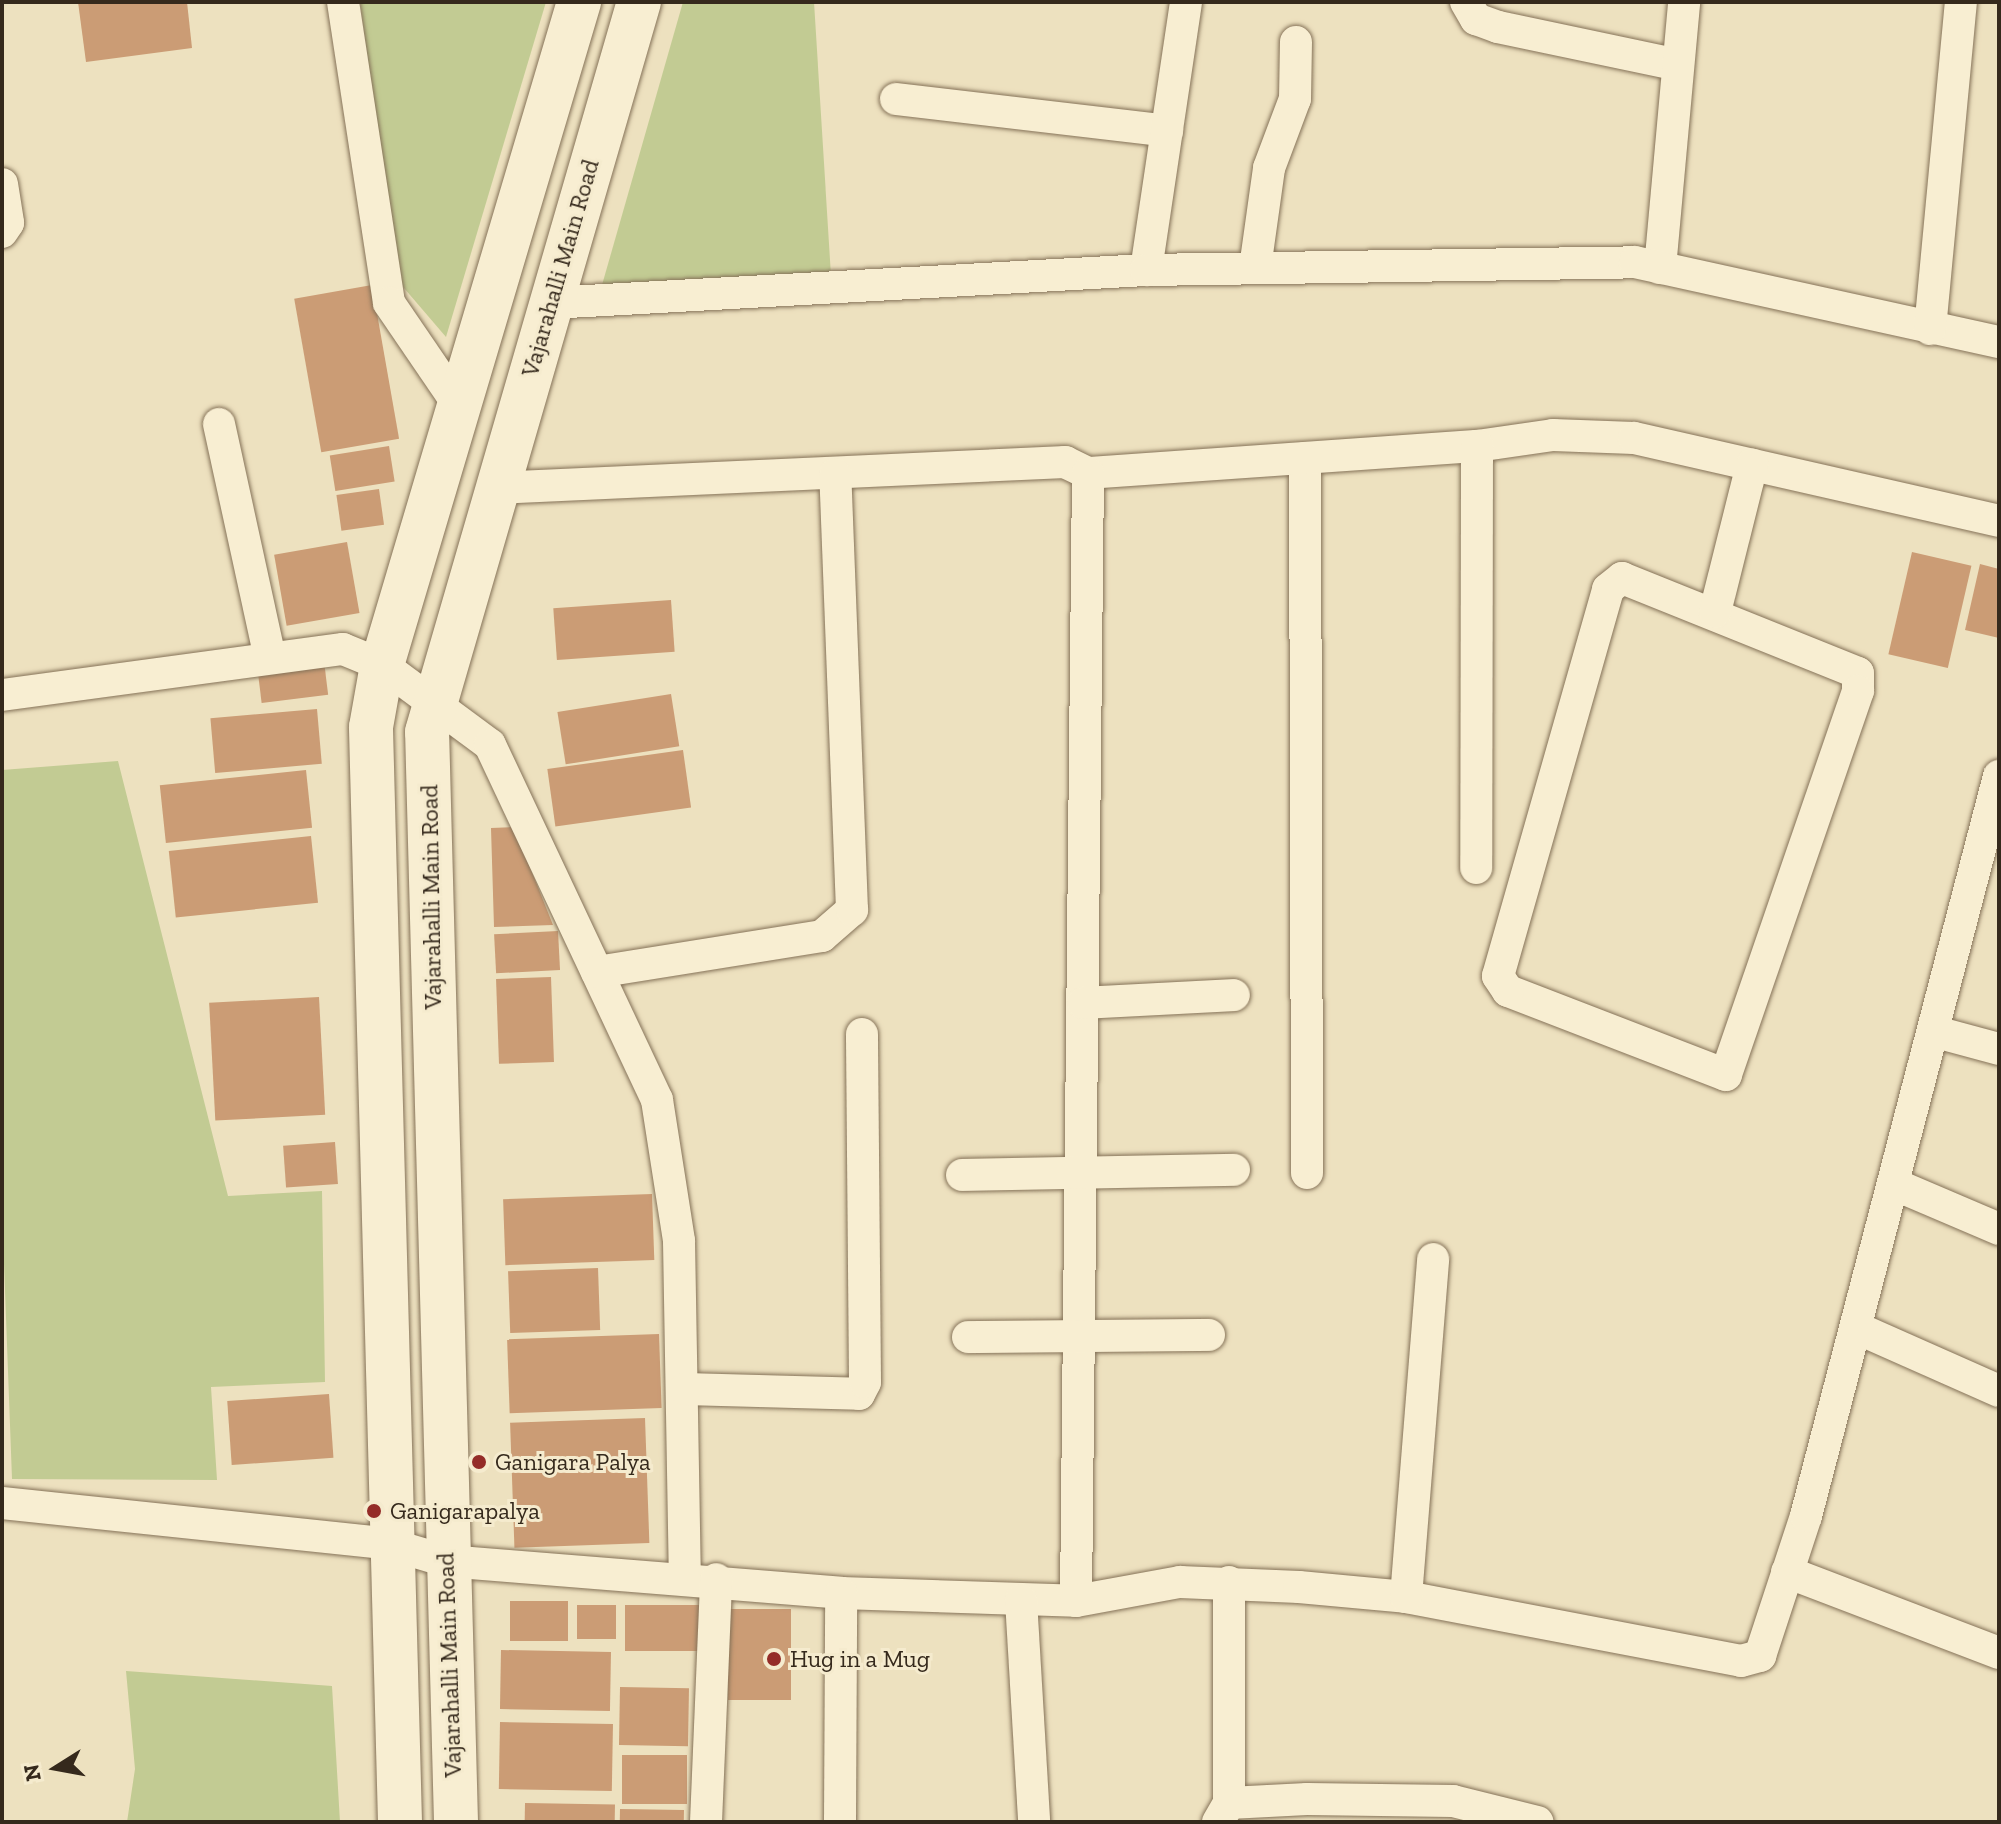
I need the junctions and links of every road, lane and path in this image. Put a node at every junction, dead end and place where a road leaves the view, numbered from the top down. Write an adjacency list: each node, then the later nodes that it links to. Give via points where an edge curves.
1 (343, 2): 20 (street, via 389,303)
2 (579, 2): 20 (main road)
3 (639, 2): 17 (main road, Vajarahalli Main Road)
4 (1186, 2): 11 (street)
5 (1466, 2): 9 (street, via 1476,19 1498,27)
6 (1684, 2): 9 (street)
7 (1961, 2): 18 (street)
8 (1296, 42): 14 (street, via 1295,99 1269,168)
9 (1678, 65): 15 (street)
10 (896, 99): 11 (street)
11 (1167, 131): 16 (street)
12 (2, 184): 13 (street, via 8,223)
13 (2, 232)
14 (1255, 268): 15 (street); 16 (street)
15 (1660, 268): 18 (street)
16 (1146, 270): 17 (street)
17 (550, 303): 27 (main road, Vajarahalli Main Road)
18 (1930, 329): 19 (street)
19 (1999, 342)
20 (460, 407): 31 (main road)
21 (219, 424): 30 (street)
22 (1477, 446): 23 (street); 24 (street, via 1553,435 1634,438); 35 (street)
23 (1305, 458): 25 (street); 43 (street)
24 (1752, 465): 28 (street); 29 (street)
25 (1088, 473): 26 (street, via 1065,462); 38 (street)
26 (835, 474): 27 (street); 36 (street, via 852,910 822,936)
27 (495, 488): 33 (main road, Vajarahalli Main Road)
28 (1999, 521)
29 (1715, 612): 29 (street, via 1622,578 1608,589 1498,976 1508,991 1720,1076 1730,1070 1860,683 1853,667)
30 (269, 653): 31 (street, via 343,649); 32 (street)
31 (382, 665): 33 (street); 56 (main road, via 371,727)
32 (2, 695)
33 (433, 703): 36 (street, via 490,745); 57 (main road, Vajarahalli Main Road, via 427,732)
34 (1999, 776): 39 (street)
35 (1476, 868)
36 (597, 972): 53 (street, via 657,1100 668,1150)
37 (1234, 995): 38 (street)
38 (1083, 1003): 45 (street)
39 (1936, 1032): 41 (street); 46 (street)
40 (862, 1034): 53 (street, via 865,1382 859,1394)
41 (1999, 1049)
42 (1234, 1170): 45 (street)
43 (1307, 1173)
44 (962, 1175): 45 (street)
45 (1080, 1175): 50 (street)
46 (1896, 1185): 47 (street); 49 (street)
47 (1999, 1229)
48 (1433, 1259): 62 (street)
49 (1857, 1328): 54 (street); 58 (street)
50 (1076, 1333): 51 (street); 52 (street); 64 (street)
51 (1209, 1335)
52 (968, 1337)
53 (685, 1389): 59 (street)
54 (1999, 1391)
55 (2, 1503): 56 (street)
56 (389, 1544): 57 (street); 69 (main road)
57 (446, 1561): 59 (street); 70 (main road, Vajarahalli Main Road)
58 (1787, 1572): 62 (street, via 1760,1656 1741,1661); 65 (street)
59 (700, 1578): 61 (street); 71 (street)
60 (1229, 1582): 62 (street); 64 (street); 67 (street)
61 (841, 1593): 63 (street); 72 (street)
62 (1406, 1597)
63 (1021, 1600): 64 (street); 73 (street)
64 (1076, 1601)
65 (1999, 1653)
66 (1401, 1811): 67 (street); 68 (street)
67 (1224, 1812)
68 (1519, 1818)
69 (400, 1822)
70 (456, 1822)
71 (706, 1822)
72 (840, 1822)
73 (1034, 1822)

